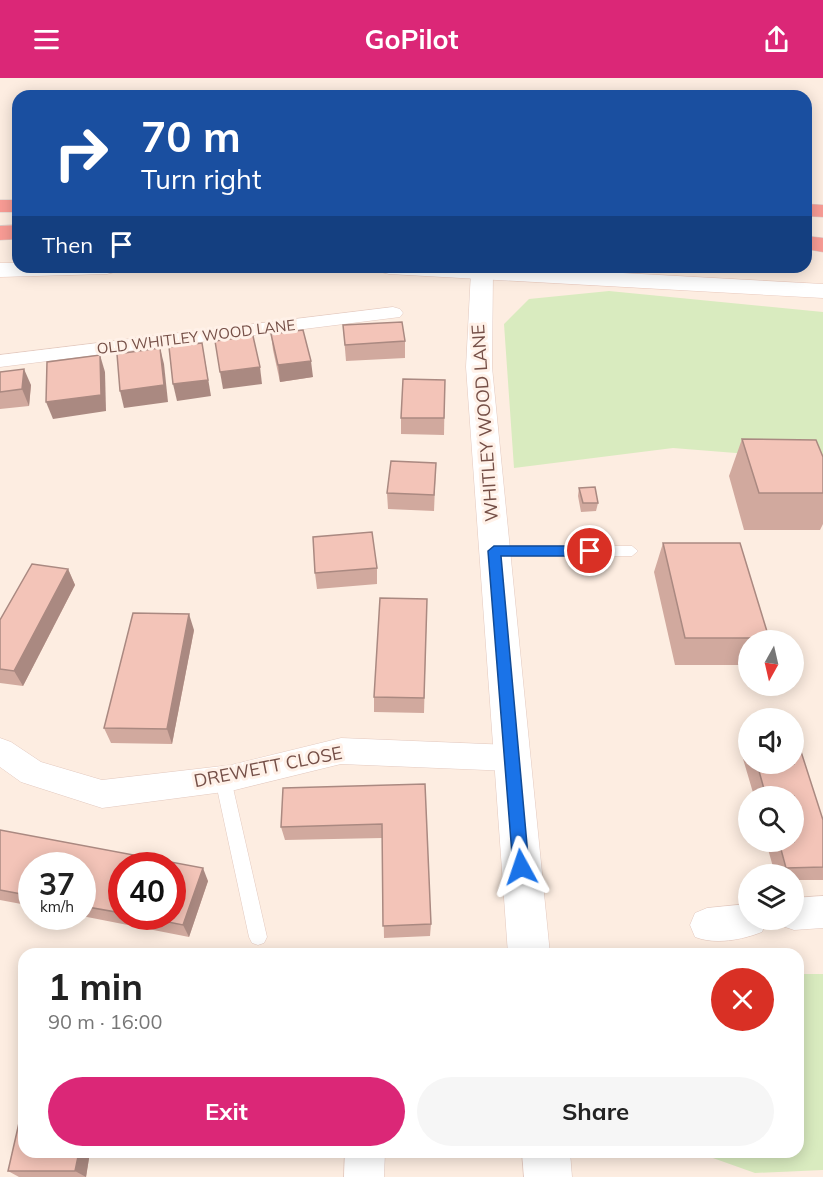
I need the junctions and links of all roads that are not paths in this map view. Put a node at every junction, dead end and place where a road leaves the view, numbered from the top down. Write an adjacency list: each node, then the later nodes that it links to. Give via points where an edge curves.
1 (482, 273): 6 (street, WHITLEY WOOD LANE, via 478,367)
2 (516, 273): 3 (street)
3 (823, 291)
4 (393, 313): 5 (street, OLD WHITLEY WOOD LANE)
5 (0, 361)
6 (494, 551): 7 (lane); 9 (street, WHITLEY WOOD LANE)
7 (632, 551)
8 (0, 750): 10 (street, DREWETT CLOSE, via 32,773 102,794)
9 (511, 758): 10 (street, DREWETT CLOSE, via 341,750); 16 (street, WHITLEY WOOD LANE)
10 (223, 779): 15 (lane)
11 (823, 912): 12 (street)
12 (804, 913)
13 (738, 921): 14 (street)
14 (707, 925)
15 (258, 937)
16 (528, 948)
17 (365, 1158): 19 (street)
18 (546, 1158): 20 (street)
19 (364, 1177)
20 (548, 1177)

